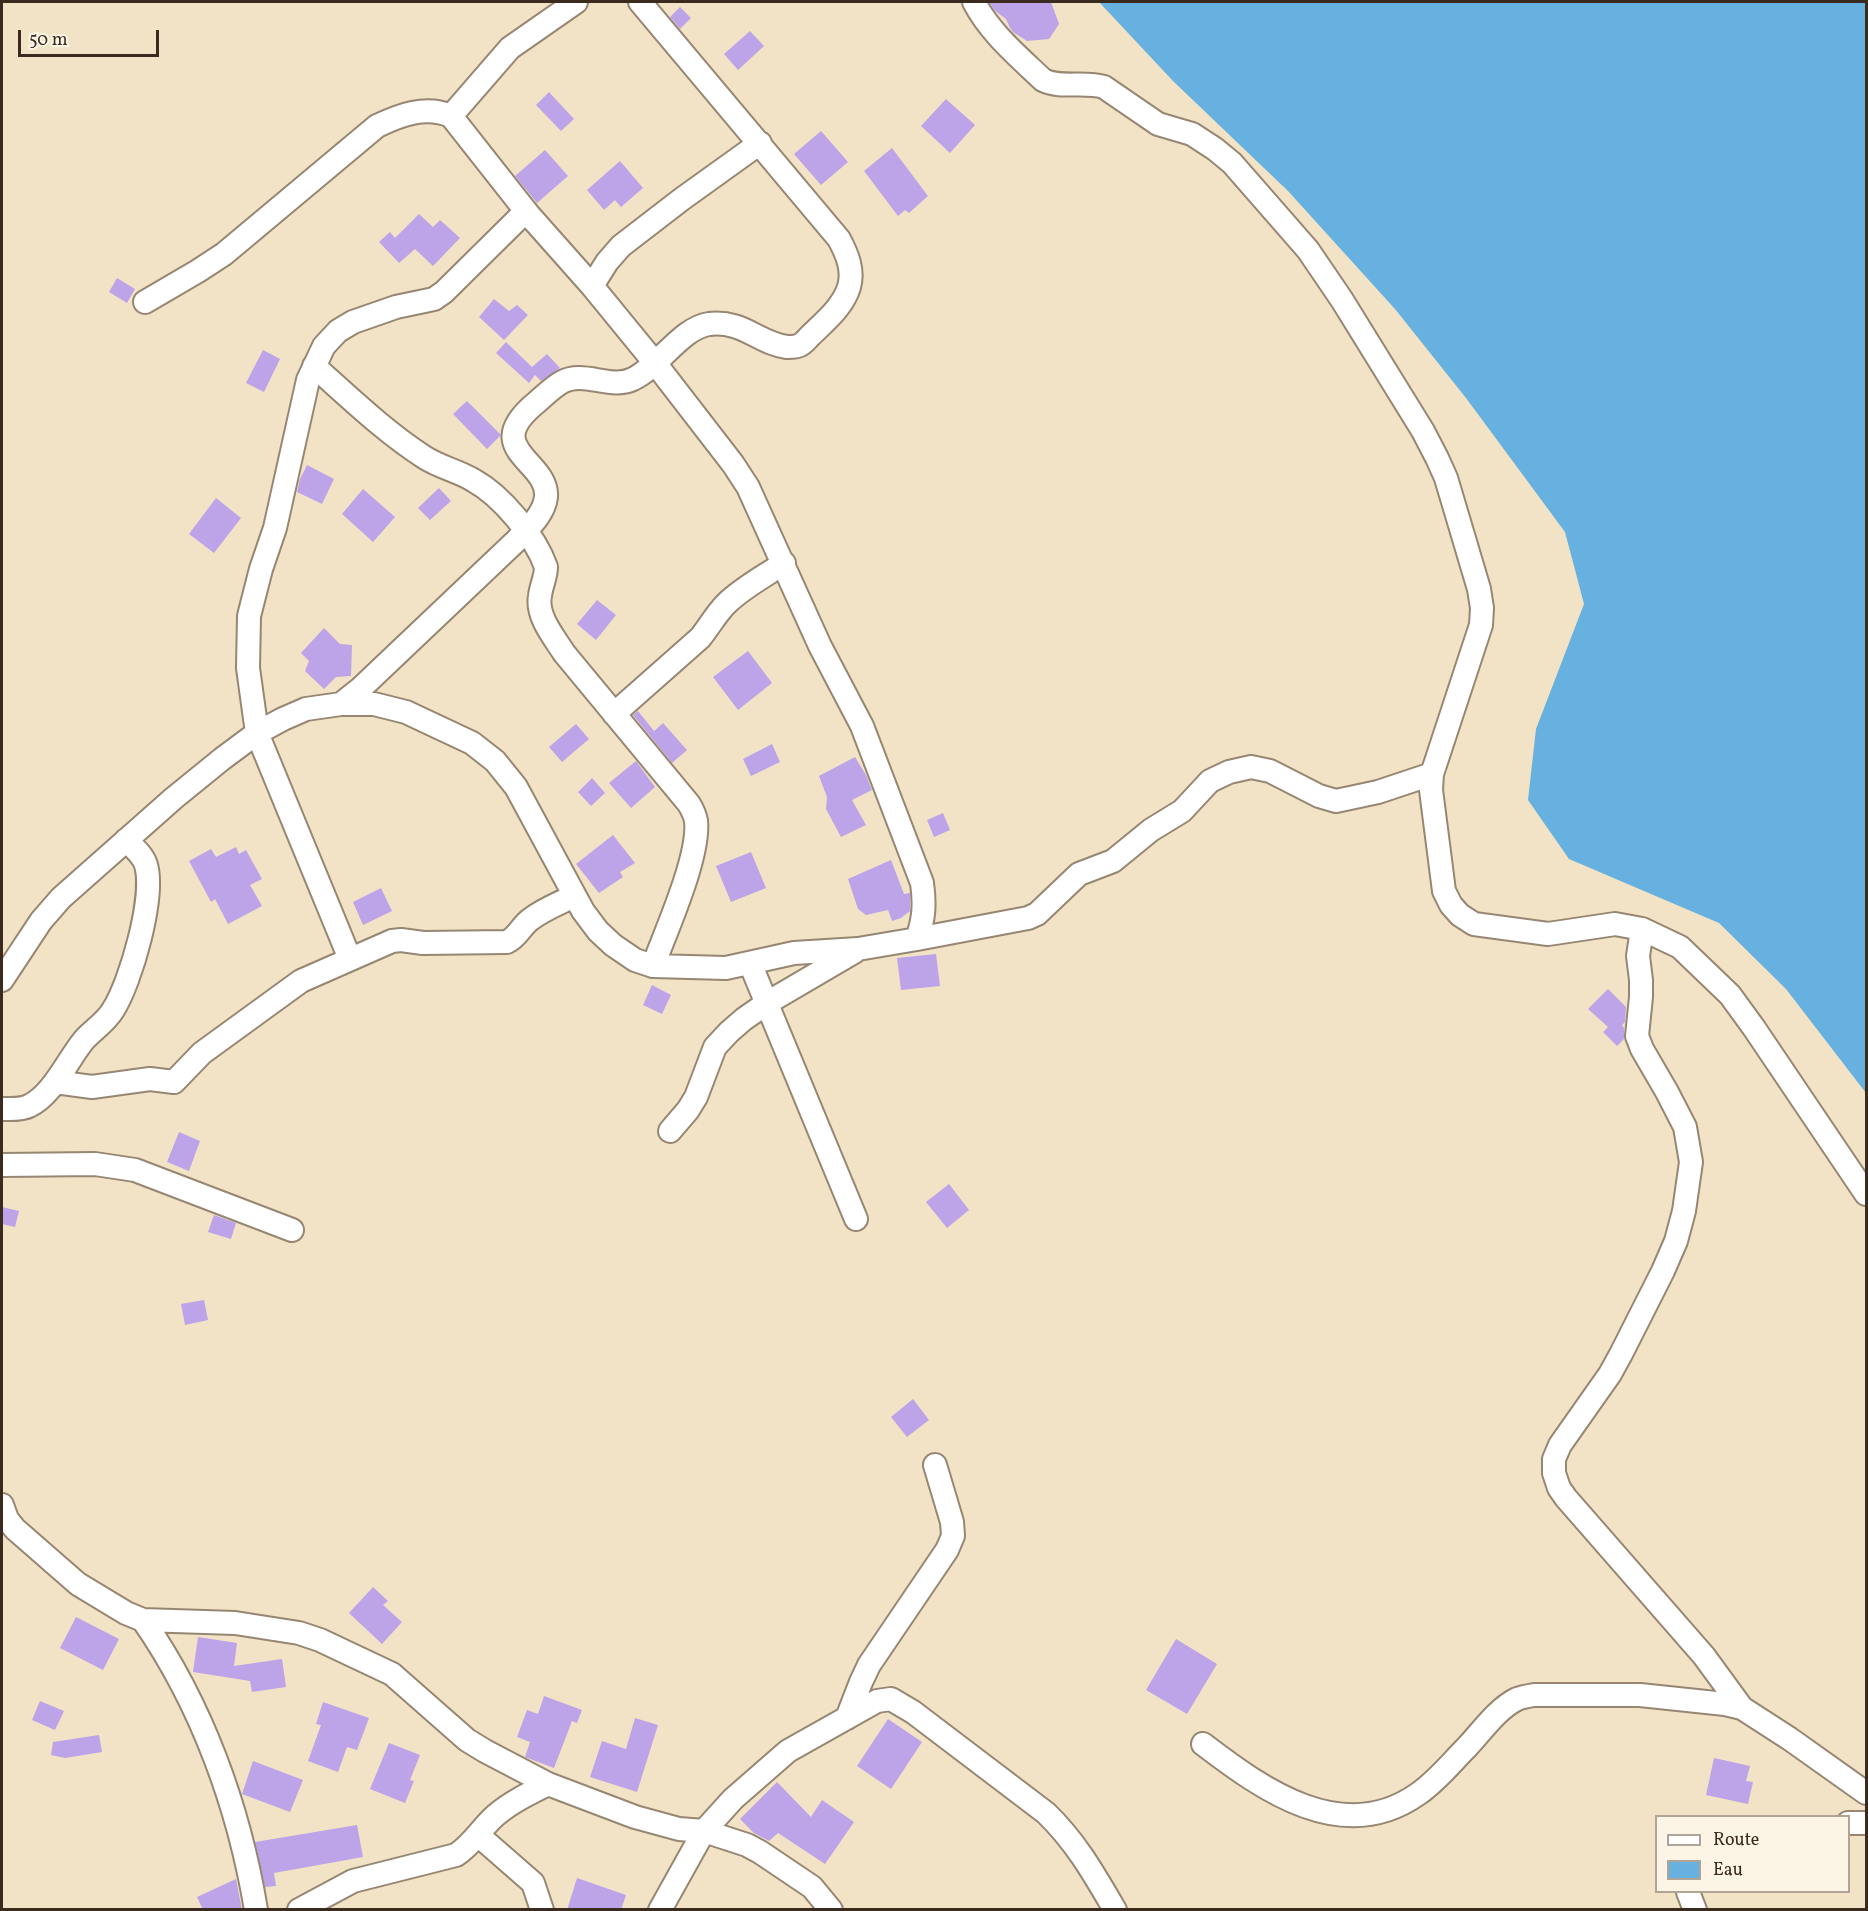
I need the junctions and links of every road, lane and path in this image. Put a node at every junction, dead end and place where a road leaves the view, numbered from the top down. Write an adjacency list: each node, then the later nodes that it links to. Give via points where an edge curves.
1 (576, 2): 4 (street, via 510,48)
2 (640, 2): 5 (street)
3 (974, 2): 16 (street, via 994,33 1043,80 1050,84 1104,87 1158,124 1192,134 1232,163 1308,250 1423,431 1446,477 1482,608 1481,625)
4 (451, 116): 6 (street); 8 (street, via 418,111 377,126 224,254)
5 (760, 143): 7 (street, via 621,246); 9 (street, via 843,246 850,263 850,285 845,296 833,314 800,346 775,344 726,324 707,324 689,333)
6 (526, 211): 7 (street); 10 (street, via 444,292 434,299 396,306 353,322 324,346)
7 (592, 286): 9 (street)
8 (145, 302)
9 (655, 363): 11 (street, via 631,381 570,378 526,410 514,430 515,442 543,482 546,494 544,505); 12 (street, via 741,476)
10 (314, 366): 11 (street, via 424,457 486,489); 15 (street, via 275,528 249,616 248,668)
11 (526, 530): 13 (street); 14 (street, via 546,567 540,613 564,654)
12 (784, 563): 14 (street, via 724,606 700,638); 20 (street, via 820,646 862,726 922,884 925,903)
13 (341, 704): 15 (street, via 306,709); 18 (street, via 374,704 406,712 472,743 495,761 516,787)
14 (614, 714): 24 (street, via 689,804 696,819 687,873)
15 (257, 733): 17 (street); 22 (street)
16 (1432, 774): 19 (street, via 1444,891 1460,915 1474,924 1532,933 1616,924); 20 (street, via 1336,801 1270,771 1251,767 1229,772 1210,781 1182,811 1113,861 1079,874 1037,914)
17 (126, 840): 25 (street, via 61,898); 27 (street, via 146,864 148,880 139,943 119,1000)
18 (574, 896): 22 (street, via 528,921 507,942 401,940); 24 (street, via 598,931 613,945 635,960)
19 (1642, 929): 31 (street, via 1680,946 1730,995); 37 (street, via 1637,1036 1685,1127 1691,1162 1684,1211 1663,1272 1610,1374 1560,1445 1554,1473 1566,1498 1704,1656)
20 (917, 939): 21 (street)
21 (858, 950): 23 (street, via 794,953); 26 (street)
22 (350, 958): 27 (street, via 285,992 202,1053 174,1082 150,1079 92,1087)
23 (750, 963): 24 (street, via 711,969); 26 (street)
24 (653, 966)
25 (2, 980)
26 (767, 1003): 29 (street, via 716,1047 696,1097); 32 (street)
27 (55, 1082): 28 (street, via 28,1106)
28 (2, 1109)
29 (670, 1131)
30 (2, 1165): 33 (street, via 95,1164 135,1170)
31 (1866, 1194)
32 (856, 1219)
33 (292, 1230)
34 (935, 1466): 38 (street, via 952,1522 952,1536 947,1550 869,1665)
35 (2, 1505): 36 (street, via 15,1529 78,1584)
36 (143, 1620): 40 (street, via 236,1623 320,1640 392,1674 467,1740); 47 (street, via 165,1652 215,1755 235,1815)
37 (1742, 1708): 39 (street, via 1640,1695 1518,1698 1416,1796 1375,1814 1347,1816 1315,1811 1271,1792); 41 (street)
38 (847, 1718): 44 (street, via 788,1751 733,1799); 52 (street, via 877,1701 891,1699 908,1708 1063,1829)
39 (1203, 1744)
40 (548, 1784): 44 (street, via 660,1825); 45 (street, via 506,1807)
41 (1866, 1793)
42 (1850, 1823): 43 (street)
43 (1866, 1823)
44 (704, 1831): 50 (street); 51 (street, via 760,1852 812,1887)
45 (478, 1835): 48 (street, via 456,1855 353,1881); 49 (street, via 533,1883)
46 (1688, 1893): 53 (street)
47 (256, 1910)
48 (299, 1910)
49 (542, 1910)
50 (660, 1910)
51 (831, 1910)
52 (1115, 1910)
53 (1695, 1910)

